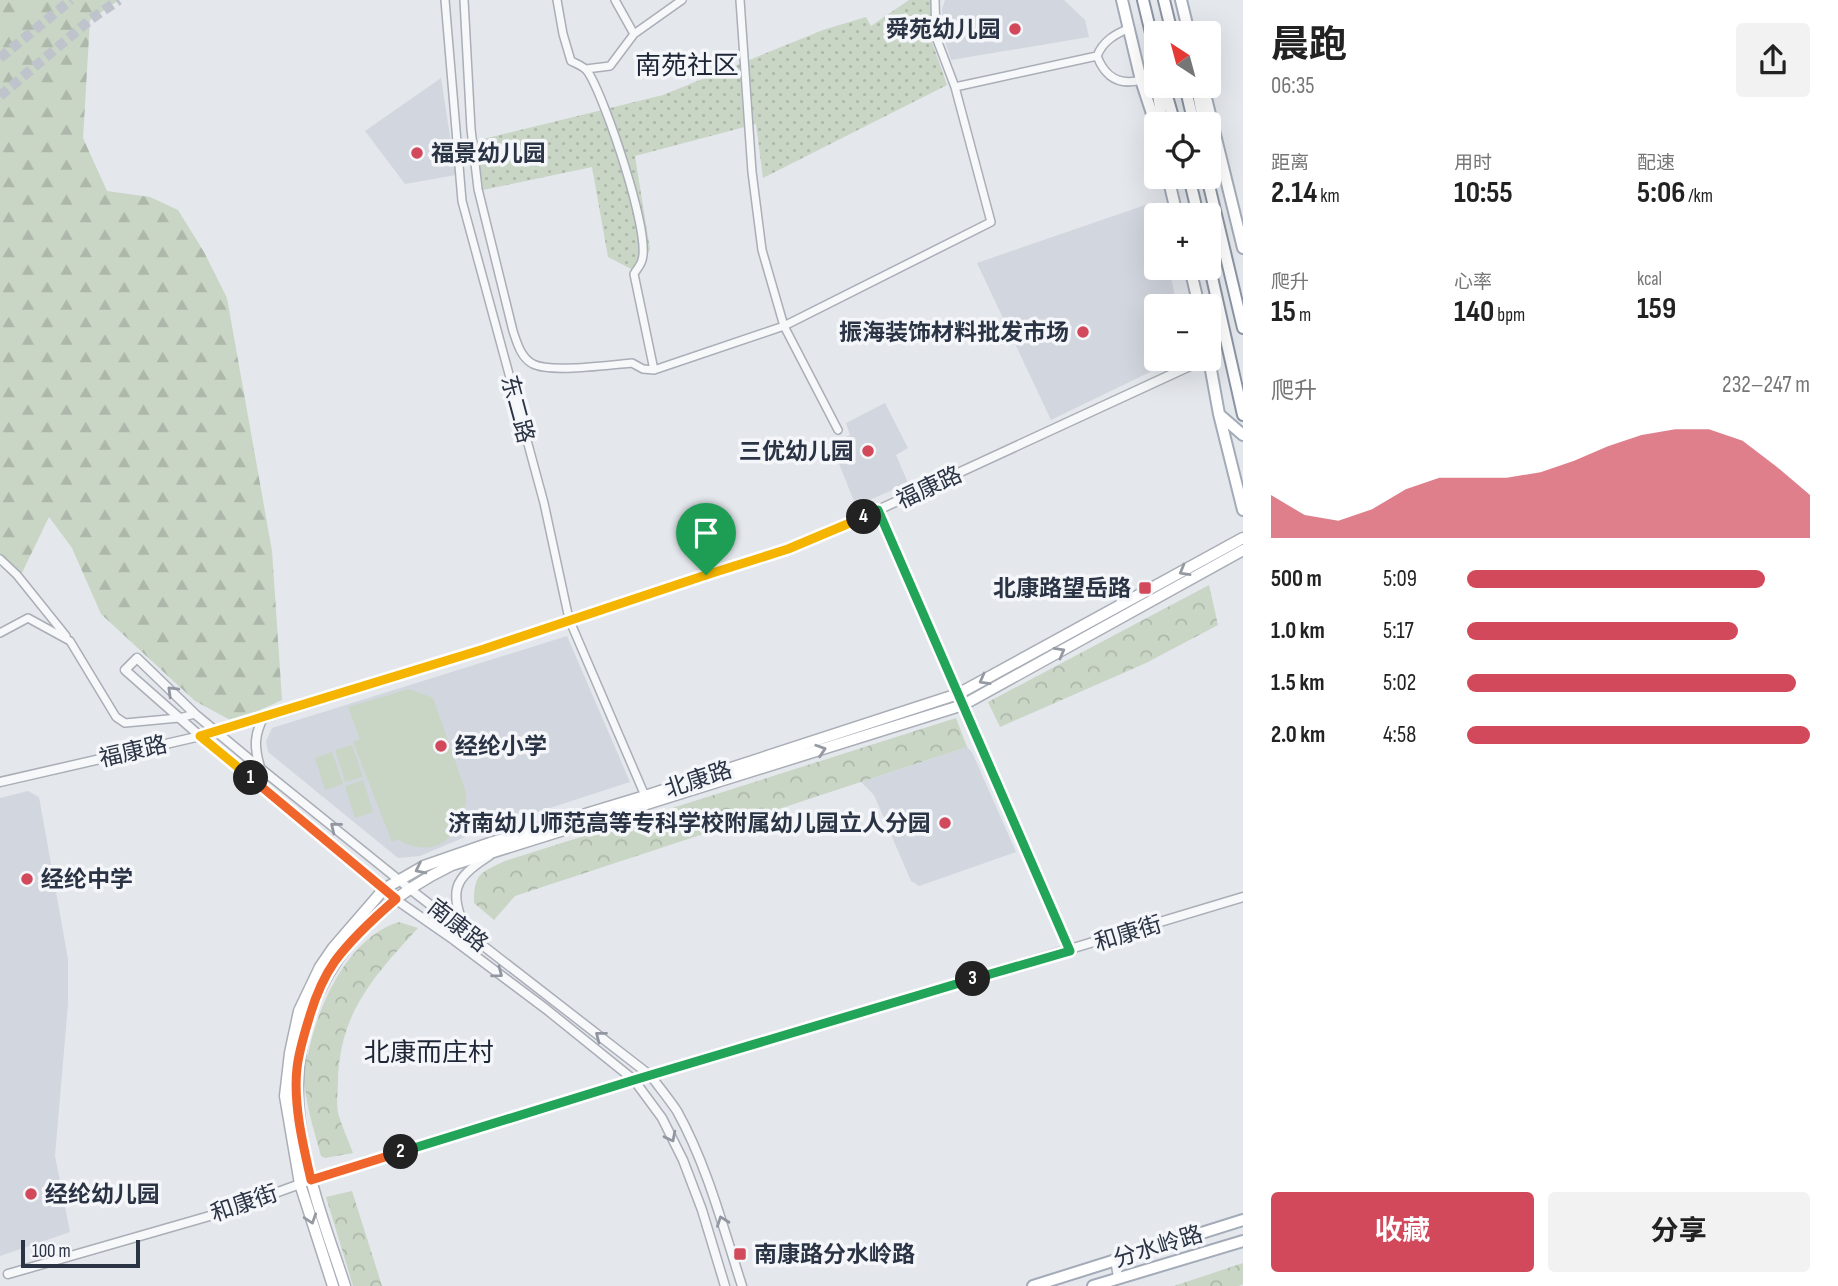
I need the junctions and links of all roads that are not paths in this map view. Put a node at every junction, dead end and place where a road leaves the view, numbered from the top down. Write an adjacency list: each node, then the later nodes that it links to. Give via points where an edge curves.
1 (445, 0): 40 (street, 东二路, via 462,201 544,503)
2 (464, 0): 28 (street, via 478,189 520,351 532,363 548,368 632,363)
3 (557, 0): 18 (street, via 570,61)
4 (615, 0): 16 (street)
5 (682, 0): 16 (street)
6 (740, 0): 26 (street, via 758,224)
7 (935, 0): 20 (street, via 936,37)
8 (1122, 0): 15 (main road)
9 (1143, 0): 12 (main road)
10 (1164, 0): 13 (main road)
11 (1181, 0): 14 (main road)
12 (1148, 21)
13 (1169, 21)
14 (1186, 21)
15 (1130, 28): 17 (street, via 1101,46); 19 (main road)
16 (634, 34): 18 (street, via 610,66)
17 (1097, 56): 19 (street, via 1102,69 1117,80); 20 (street)
18 (586, 69): 28 (street, via 617,142 639,221 643,259 634,274)
19 (1141, 80): 22 (main road)
20 (955, 87): 26 (street, via 991,222)
21 (1204, 98): 24 (main road)
22 (1151, 112)
23 (1210, 189): 27 (main road)
24 (1243, 248)
25 (1213, 280): 32 (main road)
26 (784, 326): 28 (street); 33 (street)
27 (1243, 328)
28 (654, 370)
29 (1181, 371): 35 (street, 福康路)
30 (1210, 371): 31 (main road)
31 (1219, 414): 34 (main road); 36 (main road)
32 (1243, 415)
33 (838, 430)
34 (1243, 435)
35 (878, 510): 40 (street, 福康路, via 788,549); 43 (street)
36 (1243, 510)
37 (1243, 538): 43 (main road, 北康路, one-way to 43)
38 (1243, 550): 44 (main road, 北康路, one-way to 38)
39 (0, 559): 42 (street)
40 (569, 619): 46 (street, 福康路); 52 (street, 东二路)
41 (0, 633): 42 (street, via 28,618)
42 (70, 640): 47 (street, via 116,717 125,723)
43 (958, 694): 44 (street); 52 (main road, 北康路)
44 (963, 705): 52 (main road, 北康路, one-way to 44); 60 (street)
45 (195, 714): 47 (street); 47 (street, 南康路, one-way to 47, via 137,658 125,670); 48 (street, 南康路)
46 (264, 716): 48 (street, 福康路); 50 (street, via 254,748)
47 (179, 718): 49 (street, 南康路)
48 (218, 732): 49 (street, 福康路); 50 (street, 南康路)
49 (200, 736): 51 (street, 福康路); 55 (street, 南康路)
50 (260, 768): 54 (street, 南康路, one-way to 50)
51 (0, 782)
52 (647, 800): 53 (main road, 北康路); 54 (main road, 北康路, one-way to 54, via 482,846 424,866)
53 (498, 850): 56 (main road, 北康路, via 452,865); 59 (street, via 458,880 456,906)
54 (400, 880): 55 (main road, 北康路); 56 (street, 南康路)
55 (384, 889): 58 (street, 南康路); 64 (main road, 北康路, via 332,948 299,1011 285,1096)
56 (410, 889): 58 (main road, 北康路); 59 (street, 南康路)
57 (1243, 897): 60 (street, 和康街)
58 (396, 899): 62 (street, 南康路, one-way to 62); 63 (main road, 北康路, via 335,961 318,989 302,1041 298,1097)
59 (465, 930): 61 (street, 南康路, one-way to 59)
60 (1070, 951): 61 (street, 和康街)
61 (651, 1076): 62 (street, 和康街); 73 (street, 南康路, one-way to 61, via 696,1153 676,1110)
62 (634, 1080): 63 (street, 和康街); 72 (street, 南康路, one-way to 72, via 662,1118 683,1160)
63 (311, 1180): 64 (street, 和康街); 71 (main road, 北康路)
64 (300, 1184): 68 (street, 和康街, via 220,1213); 70 (main road, 北康路, one-way to 70)
65 (1243, 1220): 67 (main road, 分水岭路)
66 (1243, 1241): 69 (main road, 分水岭路)
67 (1115, 1259): 69 (street); 74 (main road, 分水岭路)
68 (8, 1274)
69 (1118, 1278): 75 (main road, 分水岭路)
70 (333, 1286)
71 (345, 1286)
72 (725, 1286)
73 (742, 1286)
74 (1033, 1286)
75 (1093, 1286)

